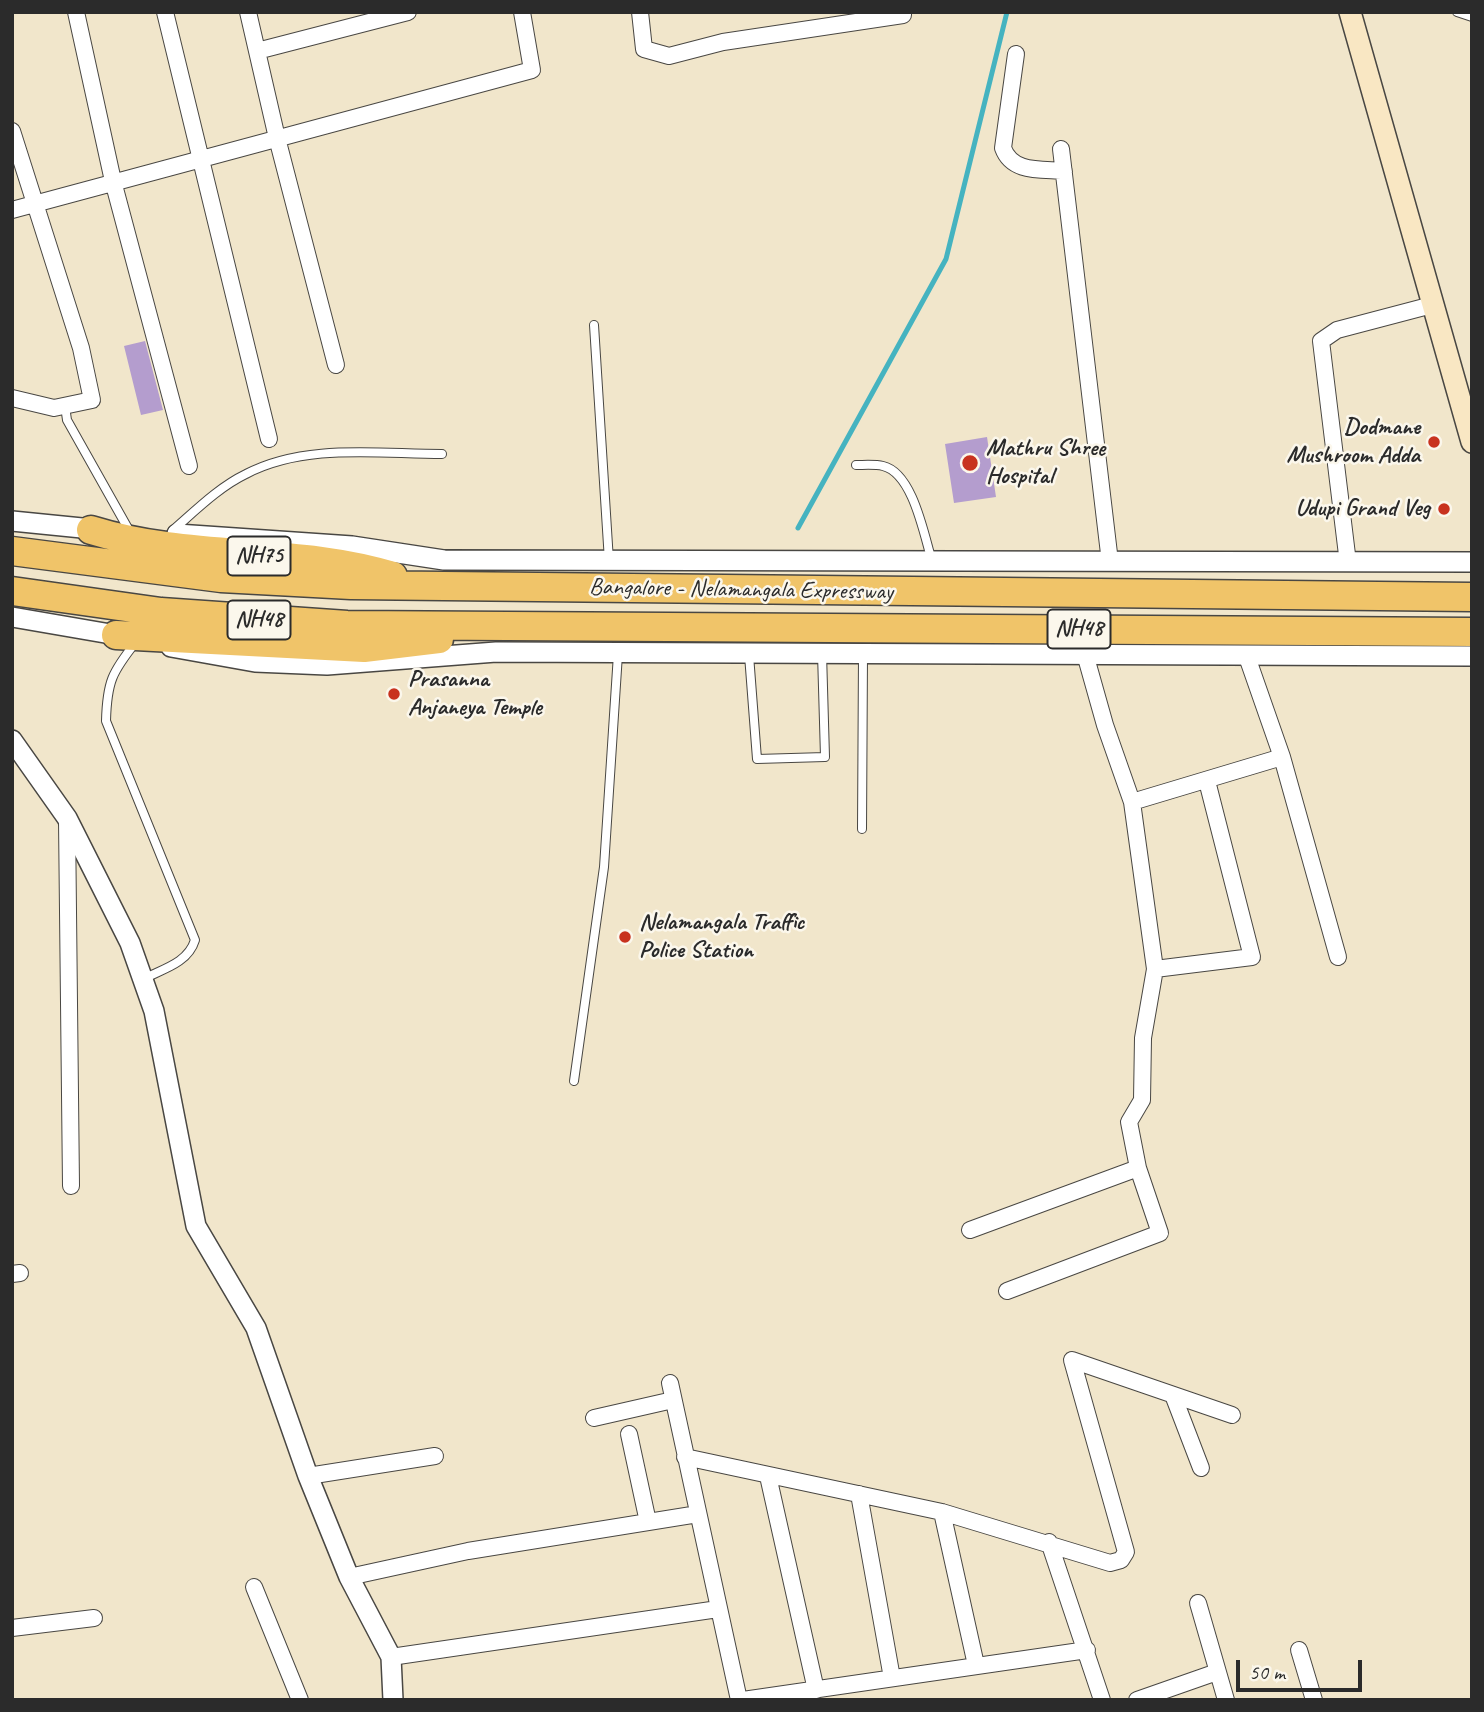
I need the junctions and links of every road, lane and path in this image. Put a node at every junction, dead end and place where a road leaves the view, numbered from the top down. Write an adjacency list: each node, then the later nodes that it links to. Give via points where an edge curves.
1 (76, 12): 18 (street)
2 (165, 12): 16 (street)
3 (248, 12): 11 (street)
4 (408, 12): 11 (street)
5 (523, 12): 14 (street, via 532,70)
6 (640, 12): 7 (street, via 644,49 669,56 723,42)
7 (902, 12)
8 (1350, 12): 21 (main road)
9 (1457, 12): 10 (lane)
10 (1472, 17)
11 (257, 51): 14 (street)
12 (1016, 54): 17 (street, via 1003,148 1007,160 1019,167)
13 (12, 131): 19 (street)
14 (277, 138): 16 (street); 23 (street)
15 (1061, 149): 17 (street)
16 (199, 158): 18 (street); 26 (street)
17 (1064, 171): 38 (street)
18 (113, 181): 19 (street); 30 (street)
19 (36, 205): 20 (street); 25 (street, via 81,348 92,400)
20 (12, 210)
21 (1432, 305): 27 (main road); 40 (street, via 1337,330 1321,341)
22 (594, 325): 36 (lane)
23 (336, 365)
24 (12, 398): 25 (street, via 54,408)
25 (65, 406): 33 (lane, via 67,420)
26 (269, 439)
27 (1472, 442)
28 (442, 454): 34 (lane, via 290,457 246,474)
29 (856, 465): 37 (lane, via 884,466 898,475 910,492)
30 (189, 466)
31 (12, 521): 32 (street, NH75)
32 (91, 530): 33 (street); 41 (highway, NH75, via 135,543 358,565)
33 (130, 532): 34 (street)
34 (168, 534): 36 (street, via 352,546 444,560)
35 (12, 551): 41 (highway, Bangalore - Nelamangala Expressway / NH48, via 221,578)
36 (609, 561): 37 (street)
37 (932, 561): 38 (street)
38 (1110, 562): 40 (street)
39 (1472, 562): 40 (street)
40 (1348, 563)
41 (426, 586): 43 (highway, Bangalore - Nelamangala Expressway / NH48)
42 (12, 591): 45 (highway, Bangalore - Nelamangala Expressway / NH48, via 249,619)
43 (1472, 597)
44 (12, 617): 47 (street)
45 (507, 626): 46 (highway, Bangalore - Nelamangala Expressway / NH48); 47 (highway, via 364,648)
46 (1472, 632)
47 (127, 637): 51 (street, via 221,658 327,665 496,652); 63 (lane, via 107,687 106,721 195,940 191,951 178,962)
48 (863, 652): 50 (street); 52 (street); 60 (lane)
49 (749, 653): 50 (street); 50 (lane, via 757,759 825,757); 51 (street)
50 (822, 653)
51 (618, 654): 64 (lane, via 604,867)
52 (1085, 654): 53 (street); 58 (street)
53 (1247, 654): 54 (street); 56 (street)
54 (1472, 656)
55 (12, 740): 59 (street)
56 (1283, 757): 57 (street); 61 (street)
57 (1207, 781): 58 (street); 62 (street, via 1252,957)
58 (1132, 802): 62 (street)
59 (67, 818): 63 (street, via 130,943); 66 (street)
60 (862, 829)
61 (1338, 957)
62 (1155, 969): 65 (street, via 1143,1038 1142,1100 1129,1122)
63 (143, 979): 78 (street, via 154,1011 196,1226 256,1328)
64 (575, 1081)
65 (1138, 1168): 67 (street); 68 (street, via 1160,1233)
66 (71, 1186)
67 (970, 1230)
68 (1007, 1291)
69 (670, 1382): 71 (street)
70 (1173, 1395): 72 (street); 77 (street); 84 (street, via 1072,1360 1126,1552 1121,1560 1110,1563)
71 (673, 1400): 73 (street); 76 (street)
72 (1232, 1415)
73 (594, 1418)
74 (629, 1434): 83 (street)
75 (435, 1456): 78 (street)
76 (685, 1457): 79 (street); 82 (street)
77 (1202, 1468)
78 (308, 1476): 85 (street)
79 (768, 1476): 80 (street); 97 (street)
80 (859, 1494): 81 (street); 96 (street)
81 (942, 1512): 84 (street); 94 (street)
82 (698, 1514): 83 (street); 88 (street)
83 (648, 1522): 85 (street, via 468,1551)
84 (1049, 1542): 91 (street)
85 (349, 1577): 93 (street)
86 (254, 1587): 98 (street)
87 (1198, 1603): 95 (street)
88 (718, 1609): 93 (street); 100 (street)
89 (94, 1618): 90 (street)
90 (12, 1628)
91 (1087, 1650): 94 (street); 101 (street)
92 (1299, 1650): 104 (street)
93 (391, 1657): 99 (street)
94 (976, 1665): 96 (street)
95 (1217, 1672): 102 (street); 103 (street)
96 (892, 1678): 97 (street)
97 (816, 1689): 100 (street)
98 (300, 1700)
99 (393, 1700)
100 (741, 1700)
101 (1102, 1700)
102 (1137, 1700)
103 (1226, 1700)
104 (1314, 1700)

